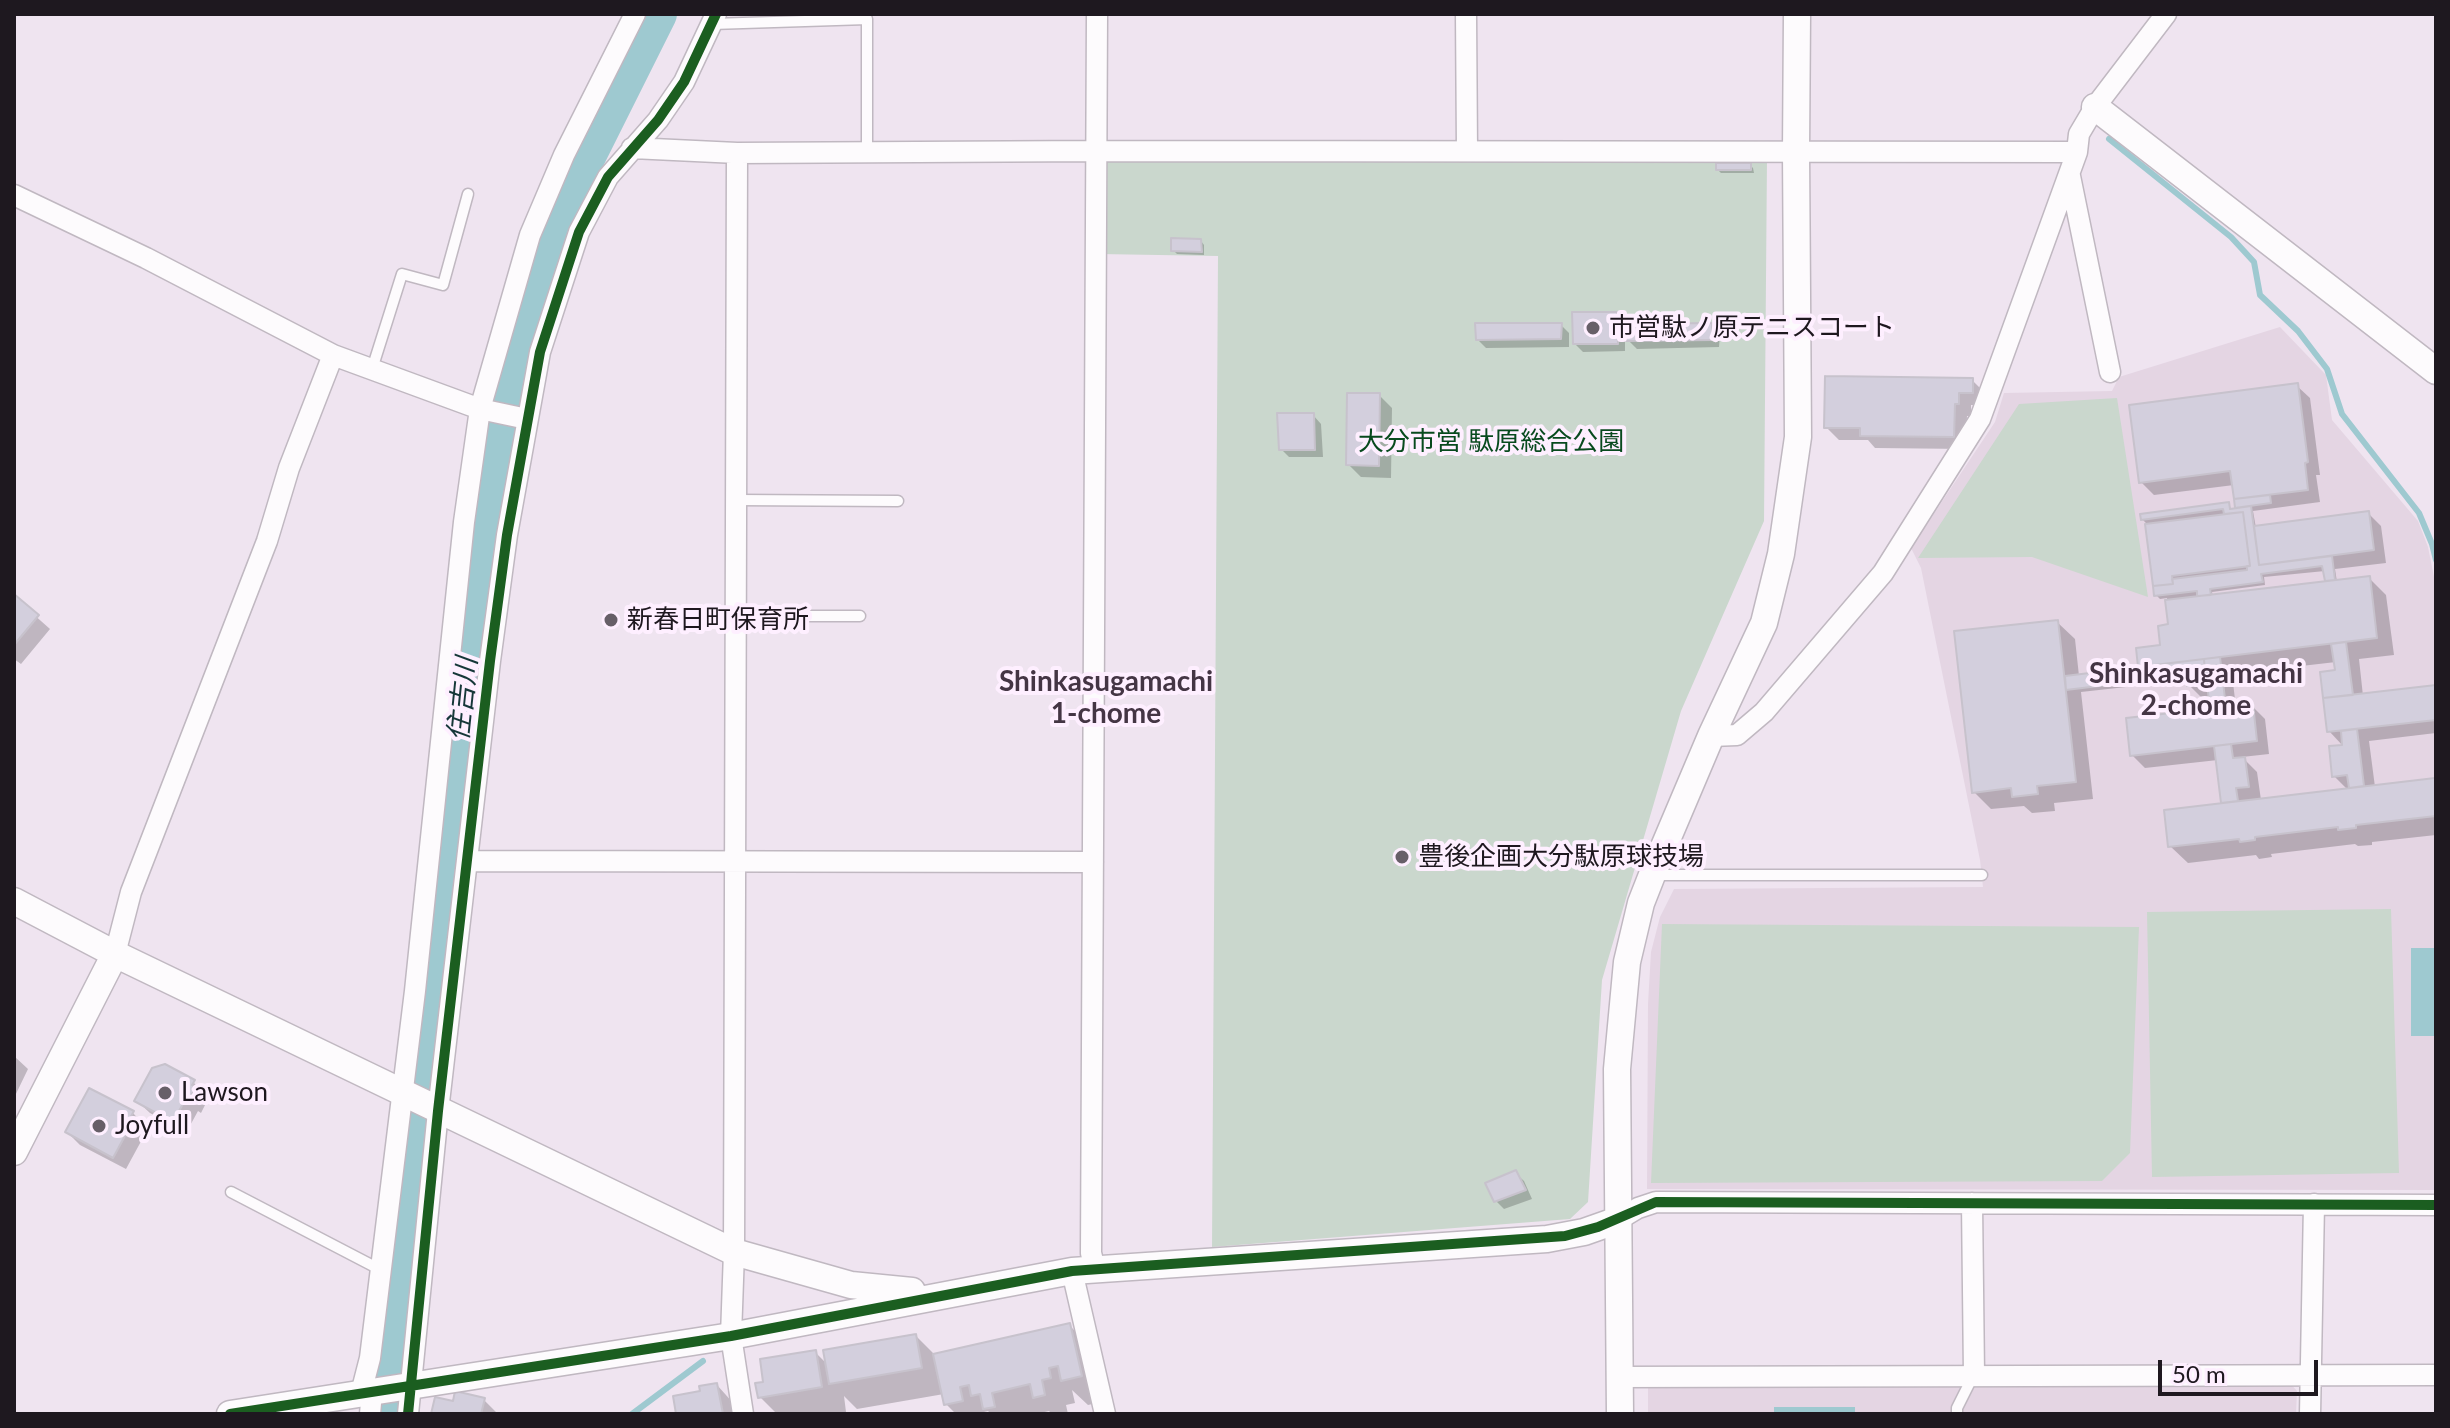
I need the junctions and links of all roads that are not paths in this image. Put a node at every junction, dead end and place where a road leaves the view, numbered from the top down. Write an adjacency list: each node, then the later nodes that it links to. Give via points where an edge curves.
1 (635, 14): 22 (street, via 530,235)
2 (1097, 14): 9 (street)
3 (1466, 14): 10 (street)
4 (1797, 14): 12 (street)
5 (2166, 14): 7 (street)
6 (714, 19): 8 (street, via 684,82); 11 (lane, via 867,19)
7 (2095, 107): 13 (street, via 2079,134); 20 (street)
8 (632, 148): 14 (street); 23 (street, via 608,177 579,232)
9 (1097, 151): 10 (street); 11 (street); 31 (street)
10 (1467, 151): 12 (street)
11 (867, 152): 14 (street)
12 (1796, 152): 13 (street); 28 (street, via 1798,437 1781,554 1764,623)
13 (2077, 152): 15 (street)
14 (737, 153): 24 (street)
15 (2069, 174): 21 (street); 28 (street, via 1980,419 1883,573 1764,712 1737,735)
16 (468, 194): 19 (lane, via 443,285 402,274)
17 (14, 195): 18 (street)
18 (333, 355): 19 (street); 35 (street, via 131,892)
19 (372, 369): 22 (street)
20 (2436, 371)
21 (2110, 372)
22 (486, 410): 23 (street); 36 (street, via 464,522)
23 (523, 418): 29 (street)
24 (736, 500): 25 (lane); 26 (street)
25 (898, 501)
26 (736, 616): 27 (lane); 30 (street)
27 (860, 616)
28 (1711, 736): 32 (street)
29 (468, 861): 30 (street); 37 (street)
30 (735, 862): 31 (street); 44 (street)
31 (1093, 862): 46 (street, via 1091,1253)
32 (1652, 875): 33 (lane); 43 (street, via 1632,937 1621,1013)
33 (1982, 875)
34 (14, 901): 35 (street)
35 (115, 954): 36 (street); 38 (street)
36 (401, 1093): 37 (street); 45 (street)
37 (438, 1111): 44 (street); 53 (street)
38 (14, 1152)
39 (231, 1192): 45 (lane)
40 (1972, 1203): 41 (street); 43 (street, via 1656,1202); 49 (street)
41 (2314, 1204): 42 (street); 50 (street)
42 (2436, 1205)
43 (1618, 1220): 46 (street, via 1547,1239); 52 (street)
44 (734, 1252): 47 (street, via 851,1285 905,1292); 48 (street)
45 (381, 1270): 54 (street)
46 (1083, 1270): 47 (street); 58 (street)
47 (1005, 1282): 48 (street)
48 (731, 1336): 53 (street); 57 (street)
49 (1974, 1375): 50 (street); 52 (street); 60 (lane)
50 (2310, 1375): 51 (street); 61 (street)
51 (2436, 1375)
52 (1620, 1377): 59 (street)
53 (412, 1386): 54 (street); 56 (street)
54 (368, 1400): 55 (street)
55 (230, 1414)
56 (408, 1414)
57 (743, 1414)
58 (1105, 1414)
59 (1620, 1414)
60 (1957, 1414)
61 (2310, 1414)

